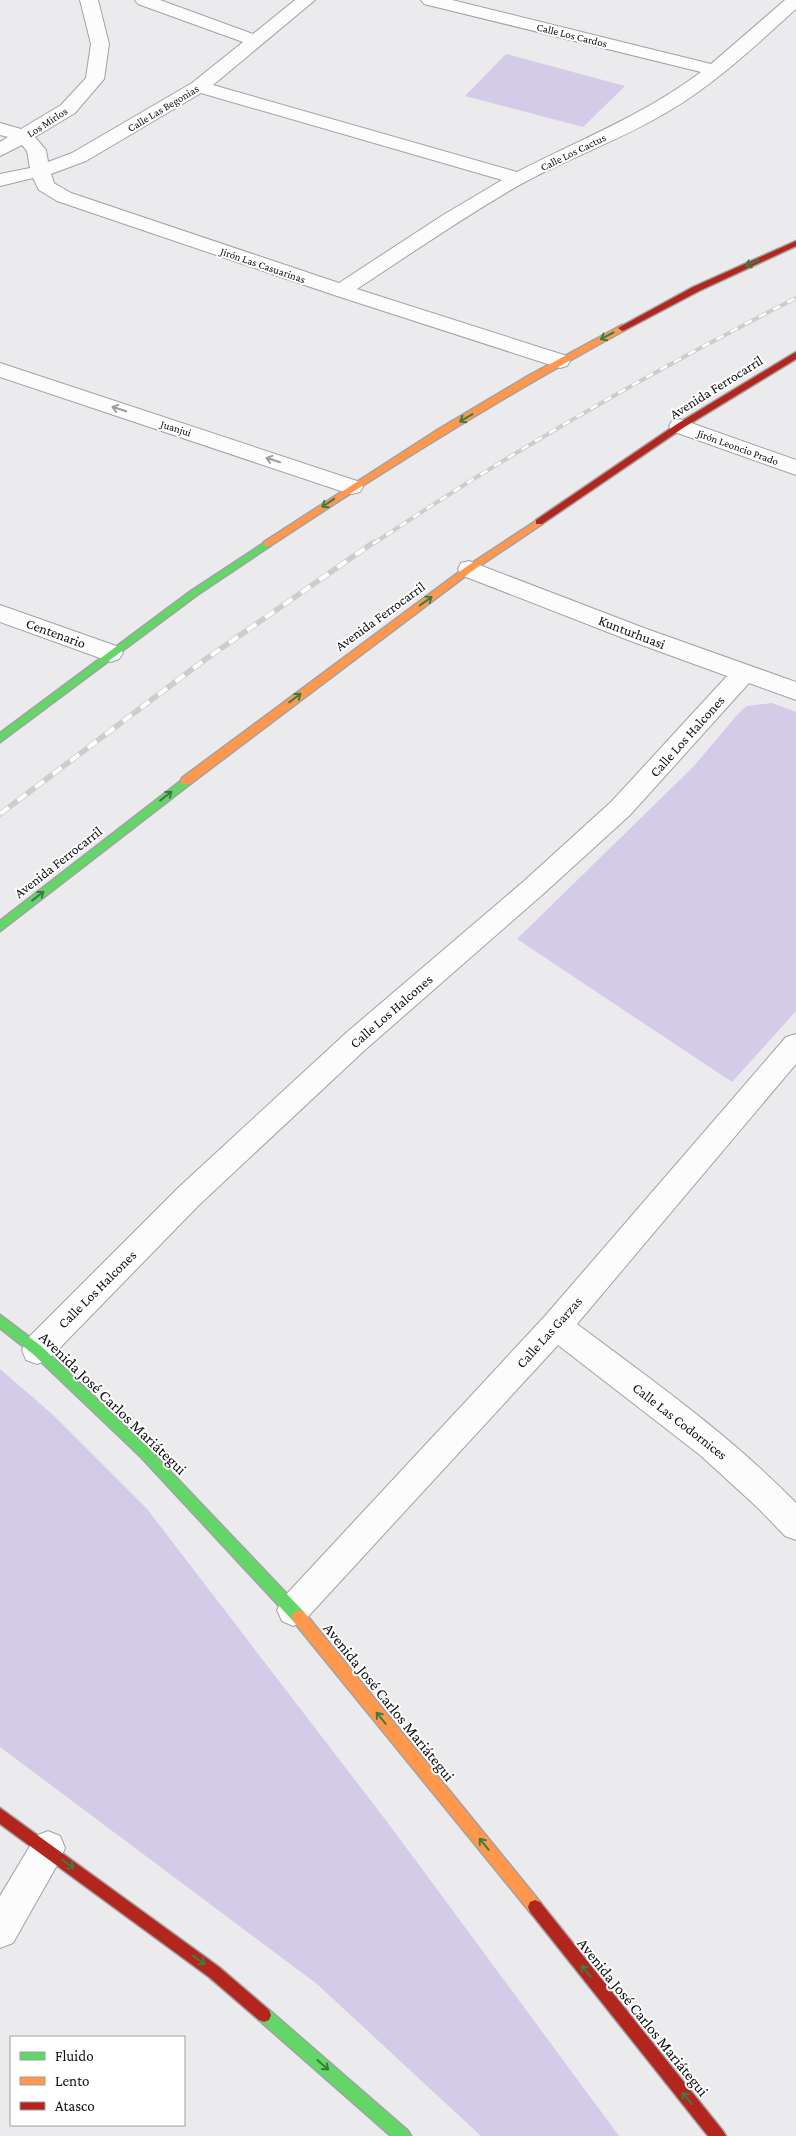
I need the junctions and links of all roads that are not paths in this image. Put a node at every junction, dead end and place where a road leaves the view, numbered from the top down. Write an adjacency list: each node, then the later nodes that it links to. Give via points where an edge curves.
1 (89, 0): 10 (street, Los Mirlos, via 100,44 95,79 68,109)
2 (144, 0): 6 (street)
3 (306, 0): 6 (street, Calle Las Begonias)
4 (430, 0): 7 (street, Calle Los Cardos)
5 (795, 0): 7 (street, Calle Los Cactus)
6 (256, 41): 8 (street, Calle Las Begonias)
7 (714, 70): 13 (street, Calle Los Cactus, via 663,107)
8 (199, 87): 12 (street, Calle Las Begonias, via 79,157); 13 (street)
9 (0, 129): 10 (street)
10 (25, 136): 11 (street, Los Mirlos); 12 (street, Jirón Las Casuarinas, via 36,150)
11 (0, 150)
12 (40, 171): 14 (street, Calle Las Begonias); 16 (street, Jirón Las Casuarinas, via 46,186 64,197)
13 (518, 178): 16 (street, Calle Los Cactus, via 466,208)
14 (0, 180)
15 (796, 243): 18 (main road, one-way to 18, via 696,289)
16 (341, 291): 18 (street, Jirón Las Casuarinas)
17 (796, 355): 20 (main road, Avenida Ferrocarril)
18 (560, 361): 22 (main road, one-way to 22)
19 (0, 370): 22 (street, Juanjui, one-way to 19)
20 (680, 426): 21 (street, Jirón Leoncio Prado); 23 (main road, Avenida Ferrocarril)
21 (796, 468)
22 (352, 486): 25 (main road, one-way to 25)
23 (469, 569): 26 (street, Kunturhuasi); 29 (main road, Avenida Ferrocarril, one-way to 23, via 202,768)
24 (0, 613): 25 (street, Centenario)
25 (111, 653): 28 (main road)
26 (744, 673): 27 (street, Kunturhuasi); 33 (street, Calle Los Halcones, via 621,808 189,1196)
27 (796, 691)
28 (0, 738)
29 (0, 926)
30 (796, 1045): 32 (street, Calle Las Garzas)
31 (0, 1320): 33 (main road, Avenida José Carlos Mariátegui)
32 (556, 1326): 34 (street, Calle Las Codornices, via 693,1429 764,1490); 35 (street, Calle Las Garzas)
33 (37, 1350): 35 (main road, Avenida José Carlos Mariátegui, via 145,1453)
34 (796, 1526)
35 (293, 1610): 40 (main road, Avenida José Carlos Mariátegui, one-way to 35)
36 (0, 1815): 37 (main road)
37 (48, 1848): 38 (street); 39 (main road, one-way to 39, via 214,1972)
38 (0, 1930)
39 (402, 2136)
40 (718, 2136)

